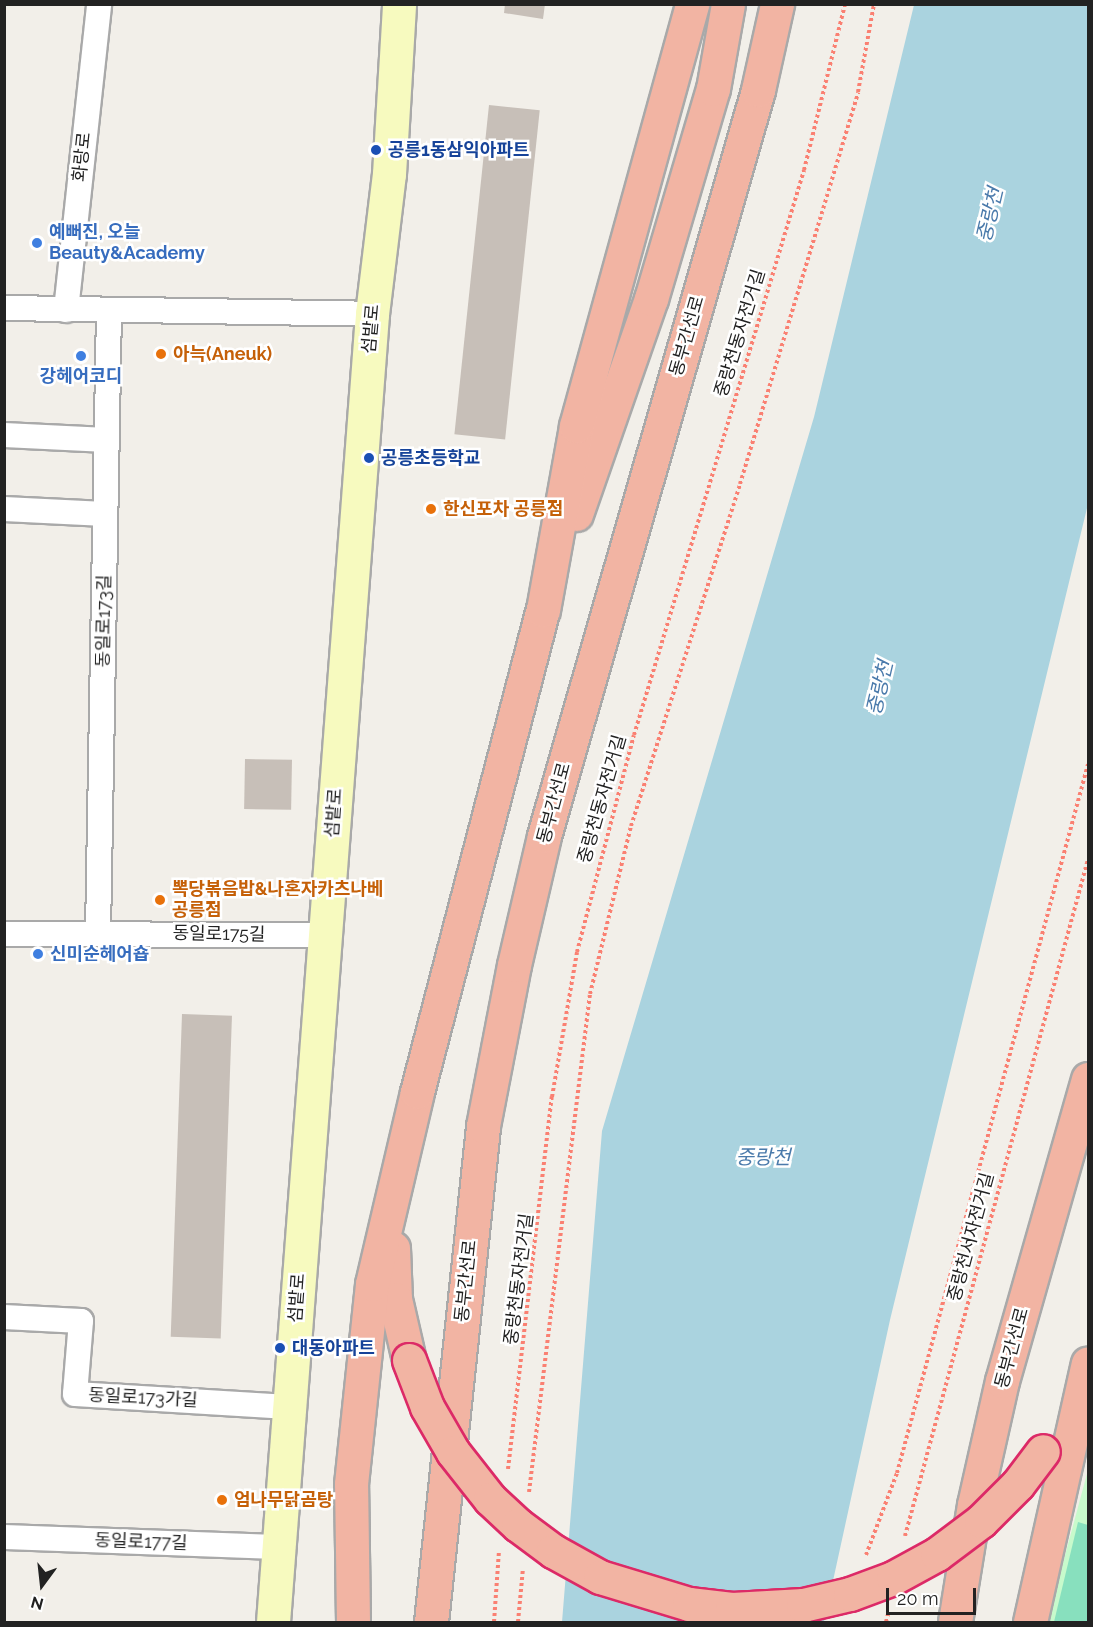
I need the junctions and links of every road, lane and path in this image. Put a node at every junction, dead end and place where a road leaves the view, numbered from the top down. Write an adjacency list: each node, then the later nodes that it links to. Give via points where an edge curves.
1 (99, 4): 9 (street, 화랑로)
2 (399, 4): 11 (main road, 섬밭로, via 389,174)
3 (692, 4): 16 (highway, via 576,426)
4 (728, 4): 16 (highway, via 713,89 651,299)
5 (777, 4): 39 (highway, 동부간선로, via 758,90 544,836 514,965 483,1126)
6 (845, 4): 28 (path, 중랑천동자전거길, via 810,149 634,735 577,952 552,1097)
7 (874, 4): 29 (path, via 858,92 740,484 631,826 590,994)
8 (4, 308): 9 (street)
9 (66, 310): 10 (street)
10 (109, 310): 11 (street); 13 (street, 동일로173길)
11 (372, 314): 21 (main road, 섬밭로)
12 (4, 435): 13 (street)
13 (107, 440): 15 (street, 동일로173길)
14 (4, 509): 15 (street)
15 (105, 514): 19 (street, 동일로173길)
16 (543, 610): 23 (highway)
17 (1089, 764): 35 (path, via 897,1473)
18 (1089, 859): 31 (path, 중랑천서자전거길)
19 (98, 933): 20 (street, 동일로175길); 21 (street, 동일로175길)
20 (4, 934)
21 (325, 935): 27 (main road, 섬밭로)
22 (1089, 1079): 43 (highway, 동부간선로, via 1002,1381 974,1505)
23 (402, 1159): 25 (highway, bridge, via 393,1262 395,1299 409,1360 423,1398 453,1452 477,1485 518,1525 553,1551 600,1577 689,1605 732,1609 802,1605 894,1578 937,1554 981,1521 1018,1484 1043,1451 1070,1401); 38 (highway, via 372,1284 351,1484)
24 (4, 1317): 27 (street, 동일로173가길, via 81,1321 75,1394)
25 (1089, 1352)
26 (1089, 1363): 44 (highway)
27 (289, 1407): 33 (main road, 섬밭로)
28 (507, 1477)
29 (528, 1503)
30 (4, 1537): 33 (street, 동일로177길)
31 (904, 1540)
32 (500, 1542): 40 (path)
33 (279, 1547): 37 (main road, 섬밭로)
34 (524, 1557): 41 (path)
35 (864, 1566)
36 (888, 1610): 42 (path)
37 (273, 1623)
38 (353, 1623)
39 (431, 1623)
40 (494, 1623)
41 (518, 1623)
42 (886, 1623)
43 (955, 1623)
44 (1030, 1623)

